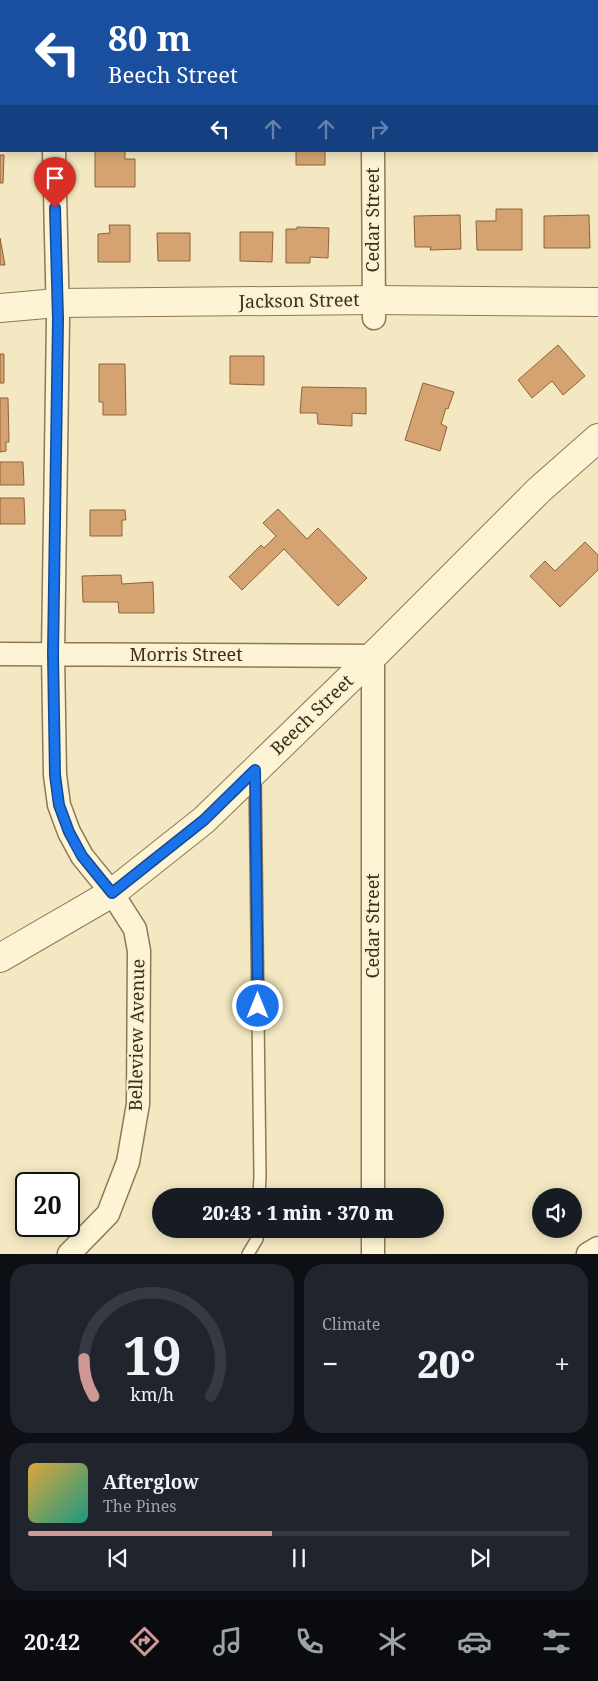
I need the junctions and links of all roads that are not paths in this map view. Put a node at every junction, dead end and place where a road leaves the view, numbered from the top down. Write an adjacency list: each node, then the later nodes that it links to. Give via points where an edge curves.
1 (54, 152): 4 (street, Belleview Avenue)
2 (373, 152): 6 (street, Cedar Street)
3 (598, 302): 6 (street, Jackson Street)
4 (57, 303): 5 (street, Jackson Street); 6 (street, Jackson Street); 9 (street, Belleview Avenue)
5 (0, 308)
6 (374, 309)
7 (598, 438): 10 (street, Beech Street, via 540,490)
8 (0, 654): 9 (street, Morris Street)
9 (53, 654): 10 (street, Morris Street); 12 (street, Belleview Avenue, via 55,775 59,805 82,856)
10 (373, 656): 11 (street, Beech Street); 15 (street, Cedar Street)
11 (255, 770): 12 (street, Beech Street, via 204,820); 14 (lane)
12 (112, 893): 13 (street, Beech Street); 19 (street, Belleview Avenue, via 135,930 139,951 138,1104 128,1162 108,1214)
13 (0, 958)
14 (259, 1188)
15 (373, 1188)
16 (257, 1238): 20 (lane)
17 (373, 1238): 21 (street)
18 (598, 1248): 22 (street)
19 (70, 1254)
20 (248, 1254)
21 (373, 1254)
22 (588, 1254)

